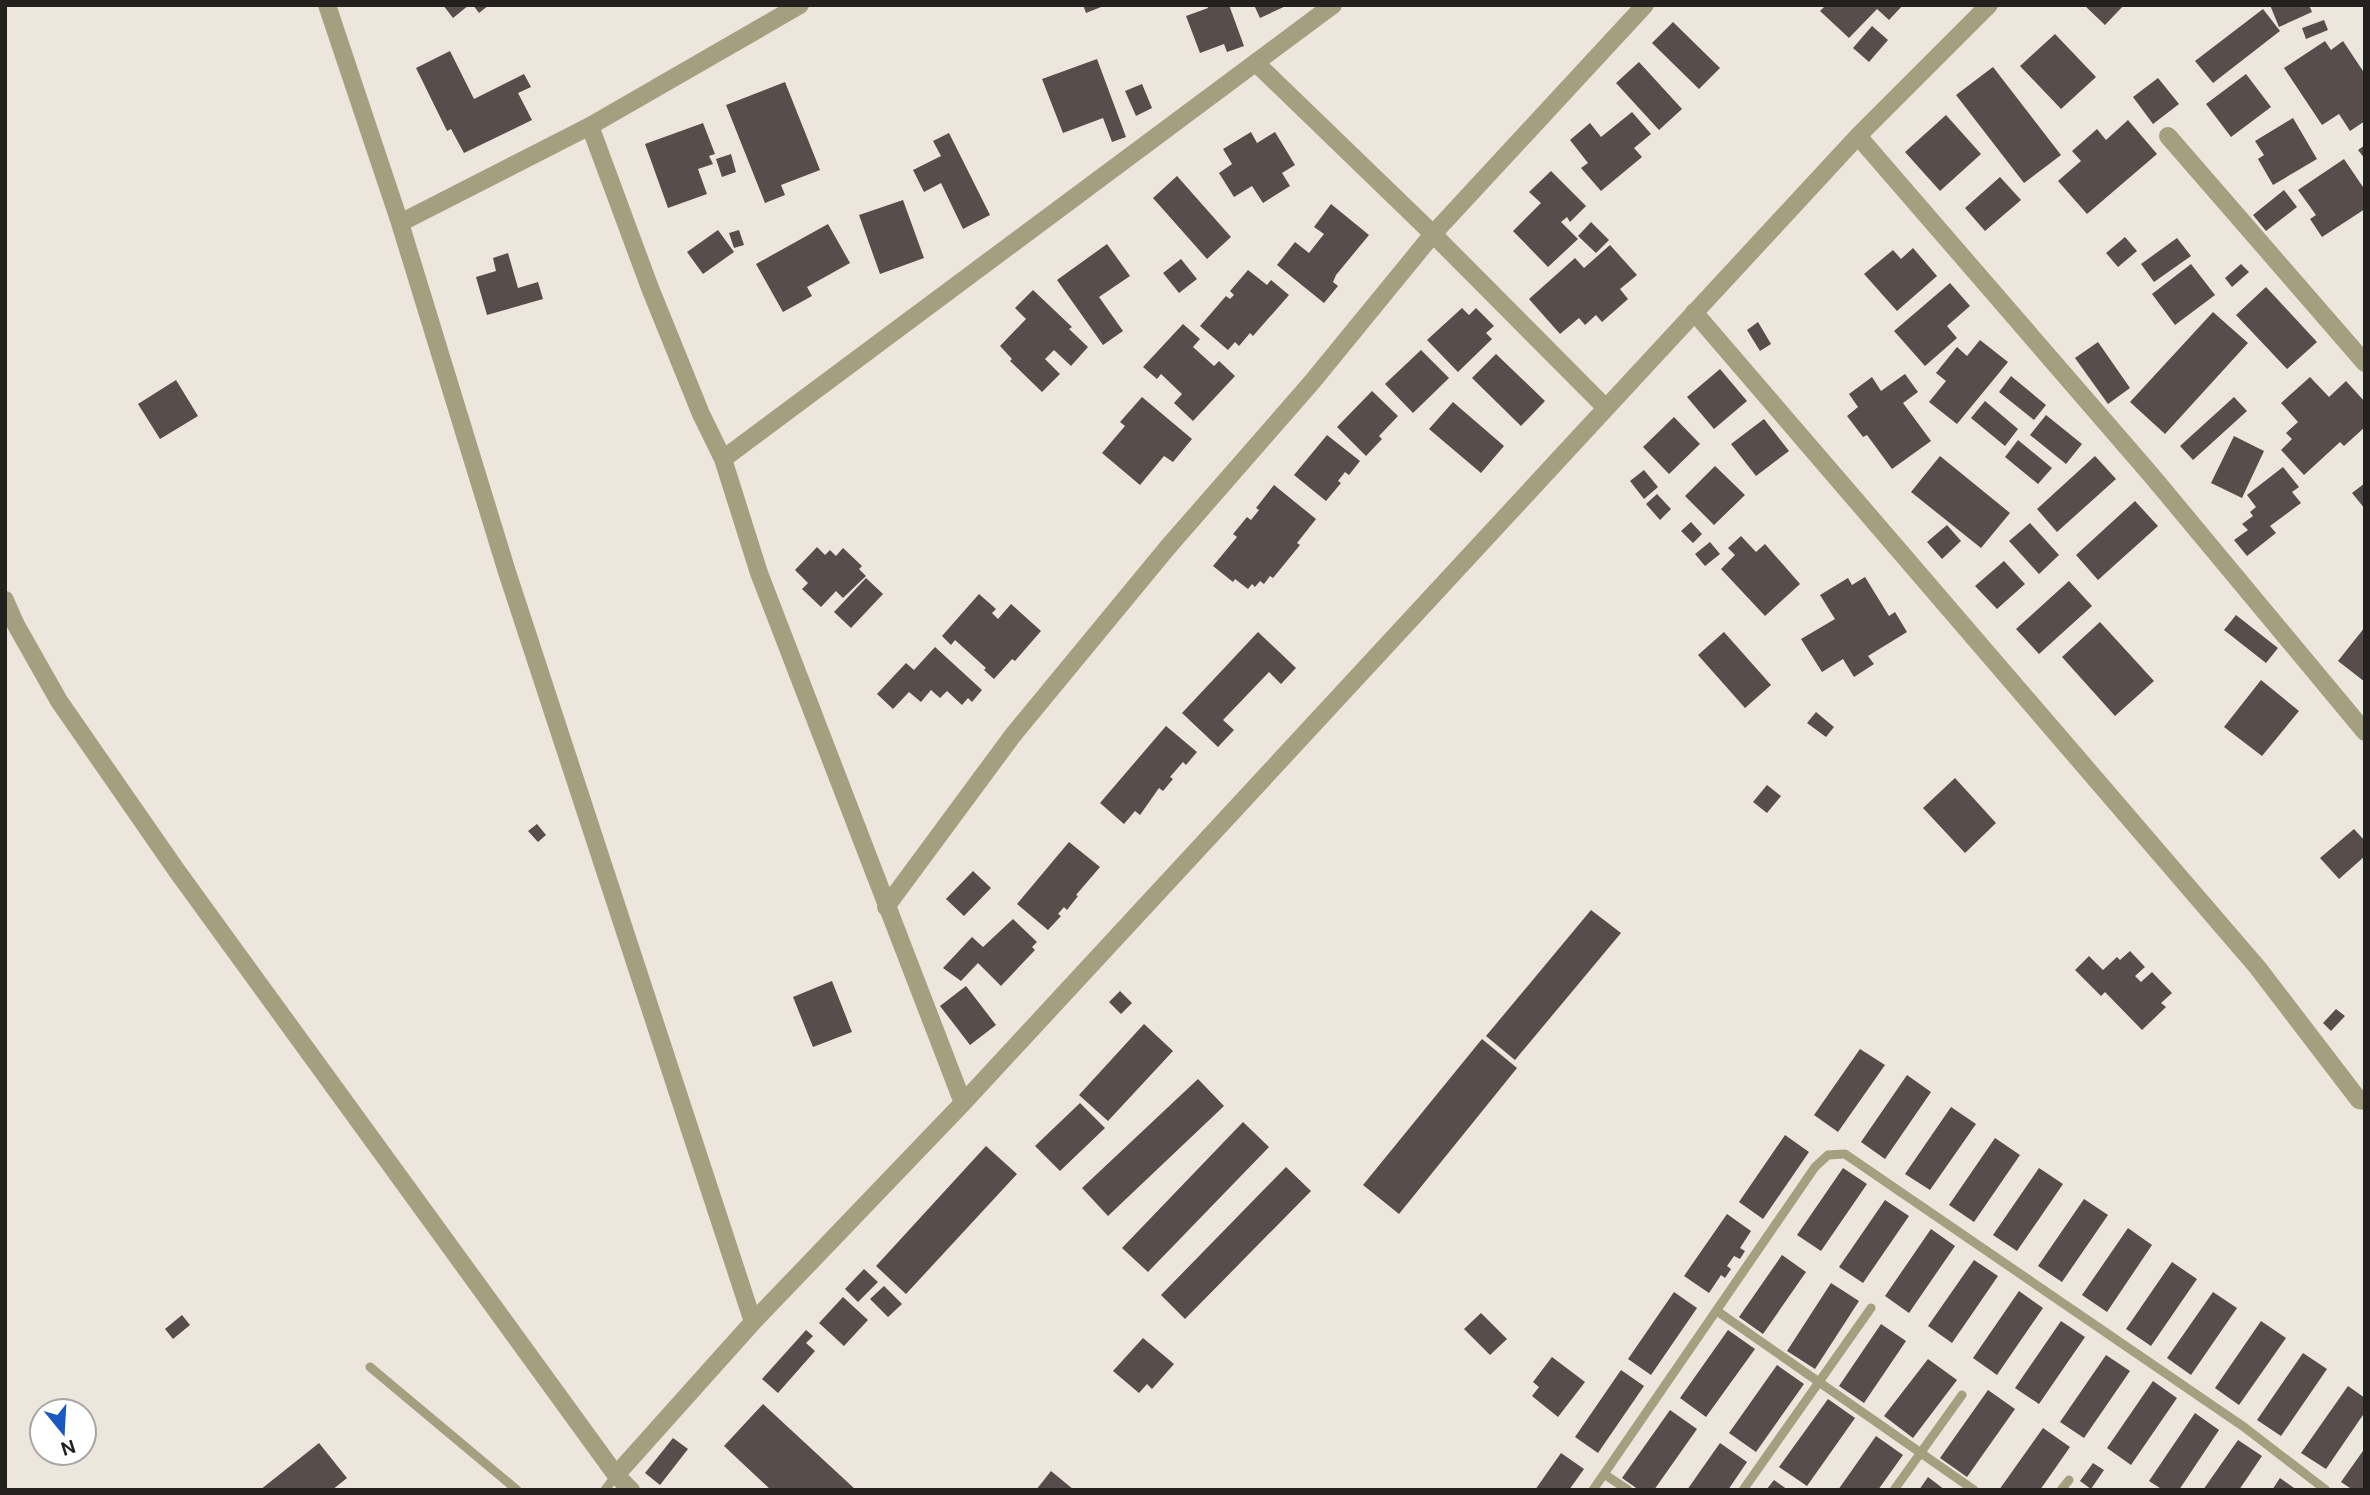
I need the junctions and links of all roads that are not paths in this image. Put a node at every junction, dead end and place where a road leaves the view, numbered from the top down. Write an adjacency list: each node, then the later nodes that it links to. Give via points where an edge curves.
1 (327, 5): 10 (street)
2 (800, 5): 7 (street)
3 (1333, 5): 6 (street)
4 (1645, 5): 11 (street)
5 (1989, 5): 8 (street)
6 (1256, 63): 11 (street); 15 (street)
7 (590, 126): 10 (street); 15 (street, via 650,288)
8 (1858, 136): 12 (street); 17 (street, via 2152,476)
9 (2168, 136): 13 (street)
10 (400, 223): 23 (street, via 507,572)
11 (1433, 234): 14 (street); 18 (street, via 1013,735)
12 (1694, 313): 14 (street); 19 (street, via 2258,968 2359,1100)
13 (2365, 363)
14 (1606, 408): 20 (street)
15 (723, 459): 18 (street, via 759,573)
16 (5, 600): 29 (street, via 59,701 177,871)
17 (2365, 732)
18 (886, 907): 20 (street)
19 (2365, 1101)
20 (963, 1103): 23 (street)
21 (1871, 1308): 25 (lane)
22 (1717, 1311): 25 (lane); 28 (lane); 40 (lane, via 1815,1167 1828,1155 1845,1154 2244,1427)
23 (753, 1322): 29 (street)
24 (370, 1367): 31 (lane)
25 (1820, 1381): 27 (lane); 36 (lane)
26 (1962, 1395): 27 (lane)
27 (1920, 1452): 37 (lane); 38 (lane)
28 (1604, 1474): 34 (lane); 35 (lane)
29 (617, 1475): 32 (lane); 33 (street)
30 (2069, 1480): 39 (lane)
31 (517, 1490)
32 (605, 1490)
33 (631, 1490)
34 (1593, 1490)
35 (1628, 1490)
36 (1743, 1490)
37 (1894, 1490)
38 (1974, 1490)
39 (2061, 1490)
40 (2326, 1490)

